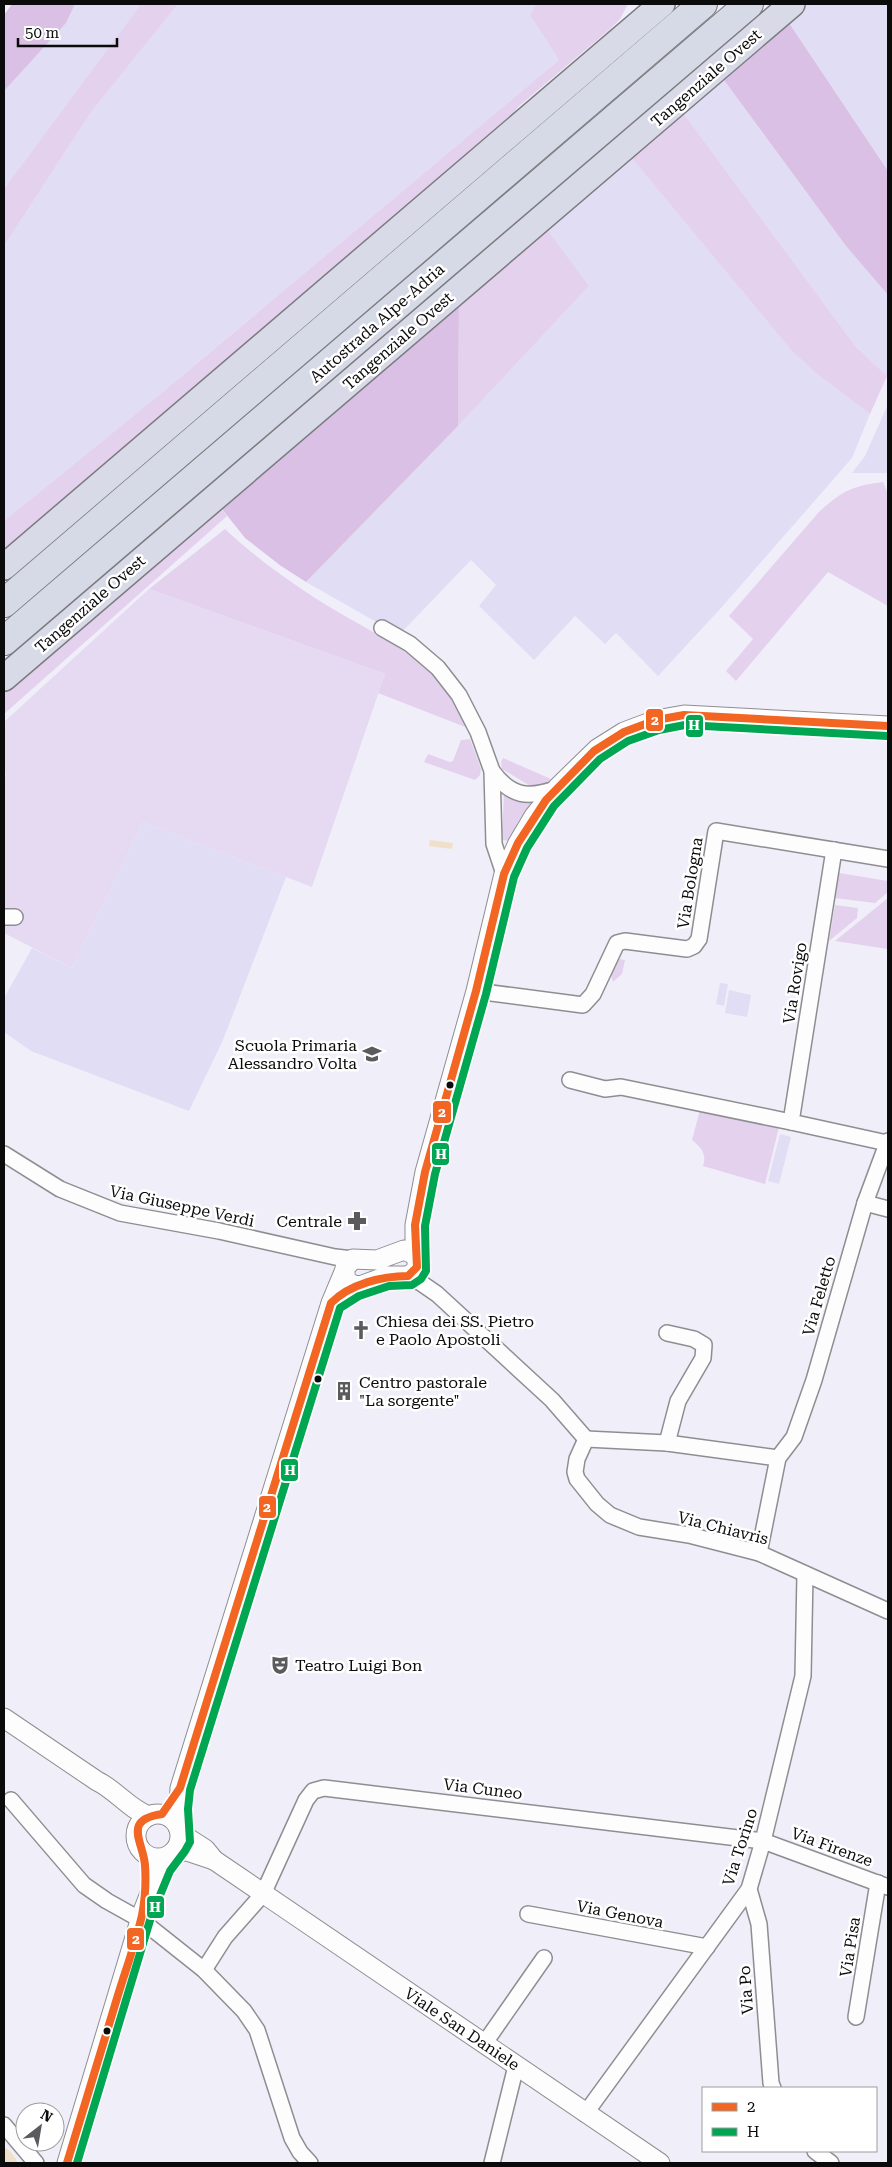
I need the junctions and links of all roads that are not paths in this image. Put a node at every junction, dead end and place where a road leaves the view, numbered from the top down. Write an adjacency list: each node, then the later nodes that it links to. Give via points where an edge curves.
1 (662, 4): 5 (highway)
2 (703, 4): 6 (highway, Autostrada Alpe-Adria)
3 (749, 4): 8 (highway, Autostrada Alpe-Adria)
4 (792, 4): 9 (highway, Tangenziale Ovest)
5 (4, 567)
6 (4, 603)
7 (382, 628): 11 (street, via 415,648 446,678 459,695 478,732)
8 (4, 641)
9 (4, 678)
10 (888, 726): 12 (street, via 684,715 656,720 624,732 597,749)
11 (492, 771): 12 (street, via 502,784 529,795); 15 (street, via 494,844)
12 (558, 787): 15 (street, via 534,816)
13 (834, 850): 14 (street, Via Bologna); 16 (street, Via Bologna, via 716,831 699,939 692,947 682,949 626,941 617,943 593,994 583,1005); 18 (street, Via Rovigo)
14 (888, 860)
15 (504, 874): 16 (street)
16 (476, 991): 23 (street, via 425,1172)
17 (570, 1080): 18 (street, via 605,1089 621,1087)
18 (791, 1122): 19 (street)
19 (888, 1142): 21 (street, Via Feletto)
20 (4, 1154): 24 (street, Via Giuseppe Verdi, via 60,1189 120,1213 220,1231)
21 (865, 1203): 22 (street); 28 (street, Via Feletto, via 814,1380 794,1437)
22 (888, 1208)
23 (409, 1262): 24 (street, via 374,1260); 24 (street, via 364,1285); 26 (street, via 432,1290 552,1400)
24 (347, 1269): 34 (street, via 342,1293 331,1302)
25 (667, 1333): 27 (street, via 694,1338 704,1345 703,1358 678,1401)
26 (586, 1439): 27 (street); 29 (street, Via Chiavris, via 575,1472 582,1487 597,1504 618,1519 639,1527 689,1535)
27 (667, 1443): 28 (street)
28 (778, 1458): 29 (street, Via Feletto)
29 (760, 1554): 30 (street, Via Chiavris)
30 (805, 1574): 31 (street, Via Chiavris); 39 (street, Via Torino, via 803,1676)
31 (888, 1611)
32 (4, 1718): 33 (street)
33 (97, 1781): 36 (street, via 137,1810); 38 (street)
34 (180, 1788): 36 (street); 37 (street)
35 (10, 1800): 47 (street, via 84,1885 107,1901)
36 (155, 1815): 37 (street, via 174,1821); 38 (street, via 143,1820)
37 (179, 1830): 41 (street, via 180,1840); 42 (street, Viale San Daniele)
38 (137, 1832): 40 (street)
39 (763, 1841): 43 (street, Via Firenze); 44 (street, Via Torino); 45 (street, Via Cuneo, via 324,1788 313,1791 306,1800)
40 (143, 1851): 41 (street, via 154,1857); 47 (street)
41 (170, 1854): 42 (street, Viale San Daniele, via 193,1853); 47 (street, via 159,1870)
42 (214, 1860): 45 (street, Viale San Daniele)
43 (883, 1885): 51 (street, Via Pisa)
44 (749, 1890): 48 (street, Via Torino); 54 (street, Via Po, via 759,1924)
45 (264, 1894): 50 (street, via 225,1937); 52 (street, Viale San Daniele)
46 (528, 1914): 48 (street, Via Genova)
47 (142, 1917): 50 (street); 59 (street)
48 (707, 1947): 55 (street, Via Torino)
49 (544, 1958): 52 (street)
50 (204, 1970): 60 (street, via 244,2010 256,2030 292,2138)
51 (856, 2017)
52 (484, 2044): 53 (street, Viale San Daniele)
53 (516, 2066): 55 (street, Viale San Daniele); 61 (street)
54 (773, 2087)
55 (585, 2114): 62 (street, Viale San Daniele)
56 (4, 2125): 58 (street)
57 (815, 2152): 63 (street)
58 (36, 2163)
59 (67, 2163)
60 (310, 2163)
61 (492, 2163)
62 (660, 2163)
63 (831, 2163)

